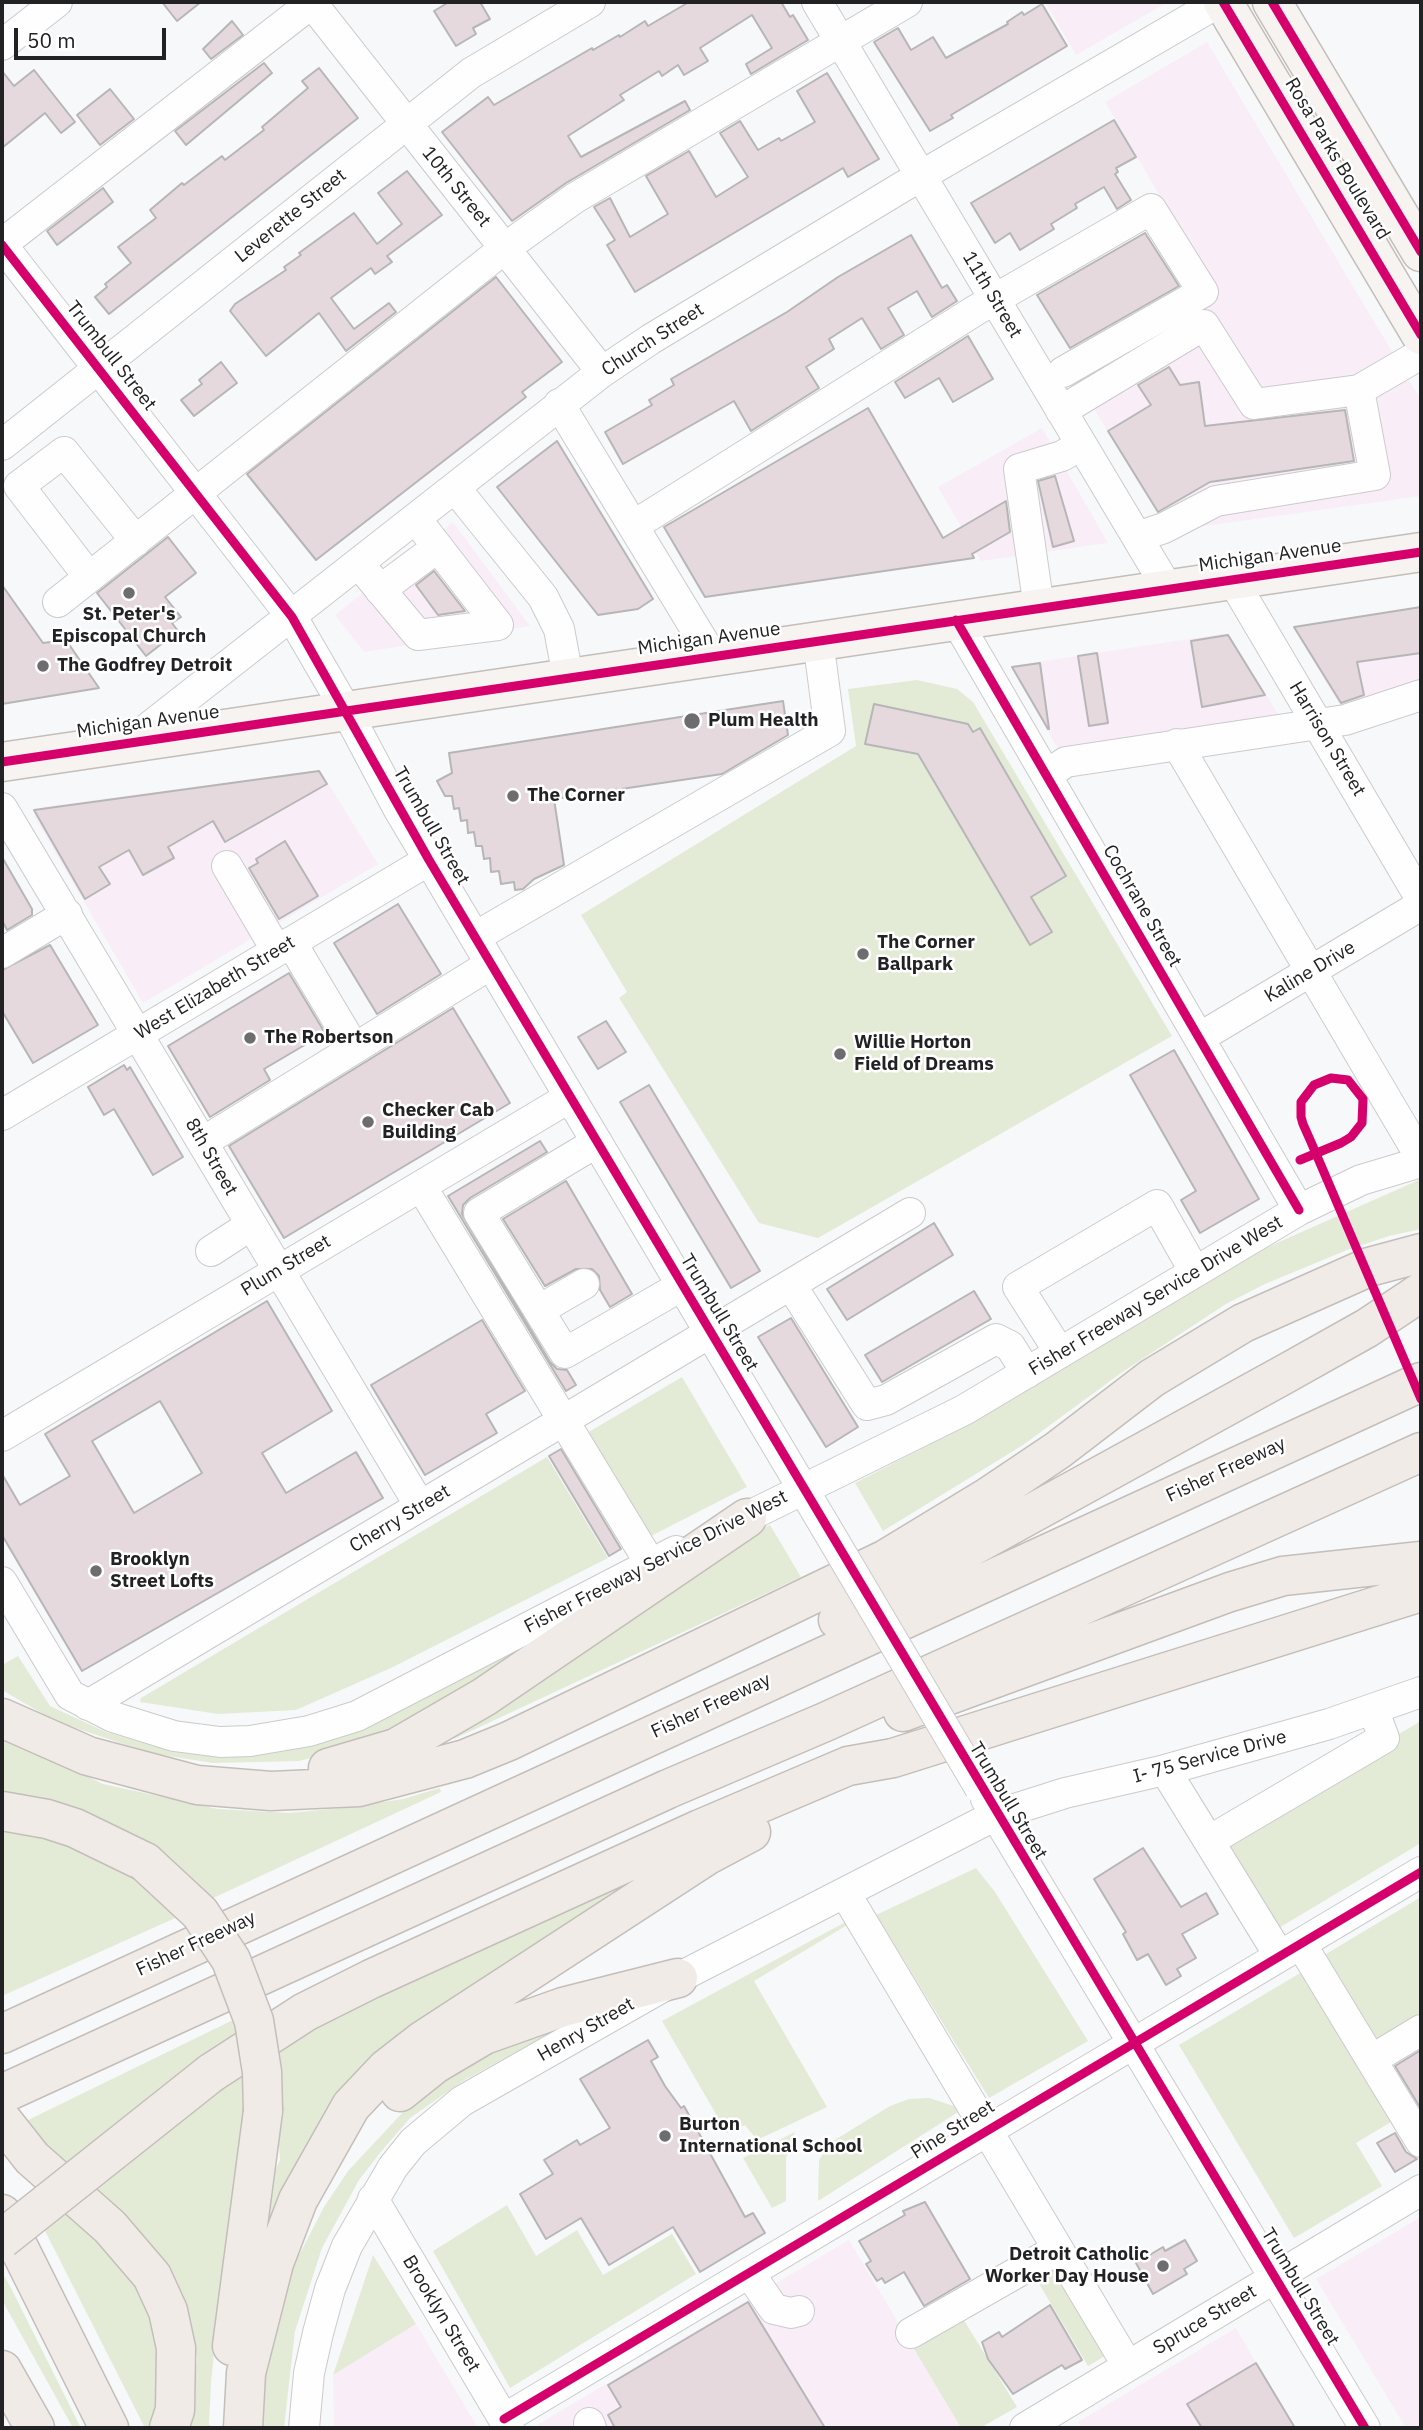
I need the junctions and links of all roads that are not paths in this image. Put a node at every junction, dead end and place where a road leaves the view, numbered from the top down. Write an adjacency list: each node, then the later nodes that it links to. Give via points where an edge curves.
1 (57, 2): 9 (street)
2 (312, 2): 10 (street, 10th Street); 12 (street)
3 (590, 2): 10 (street, Leverette Street, via 481,66)
4 (817, 2): 8 (street, 11th Street)
5 (906, 2): 8 (street)
6 (1221, 2): 11 (street, Church Street); 16 (main road, Rosa Parks Boulevard)
7 (1272, 2): 14 (main road, Rosa Parks Boulevard)
8 (840, 40): 11 (street, 11th Street); 13 (street, via 575,198)
9 (2, 45)
10 (405, 124): 13 (street, 10th Street); 18 (street, Leverette Street)
11 (921, 176): 15 (street, 11th Street); 19 (street, Church Street)
12 (2, 245): 18 (street, Trumbull Street)
13 (505, 248): 19 (street, 10th Street); 27 (street)
14 (1421, 252)
15 (995, 299): 20 (street, via 1152,209 1203,292); 23 (street, 11th Street); 29 (street)
16 (1421, 335)
17 (1421, 354): 21 (street)
18 (99, 369): 25 (street, Leverette Street); 27 (street, Trumbull Street)
19 (602, 372): 22 (street, Church Street)
20 (1063, 372)
21 (1360, 390): 23 (street, via 1254,404 1203,325); 30 (street, via 1375,475 1216,501)
22 (559, 404): 26 (street, Church Street); 29 (street)
23 (1061, 411): 24 (street, 11th Street)
24 (1082, 444): 30 (street, 11th Street); 40 (street, via 1062,456 1019,469)
25 (2, 445)
26 (455, 488): 28 (street, Church Street); 45 (street, via 543,597 559,629)
27 (195, 494): 31 (street); 41 (street, Trumbull Street)
28 (416, 519): 32 (street); 34 (street, Church Street)
29 (633, 526): 44 (street)
30 (1137, 537): 37 (street, 11th Street)
31 (135, 541): 35 (street); 35 (street, via 64,452 19,486)
32 (438, 547): 38 (street); 38 (street, via 498,625 418,635)
33 (1421, 552): 36 (main road, Michigan Avenue)
34 (359, 564): 38 (street); 41 (street, Church Street)
35 (89, 578): 39 (street)
36 (1232, 579): 37 (main road, Michigan Avenue); 48 (street, Harrison Street)
37 (1168, 589): 40 (main road, Michigan Avenue)
38 (380, 590)
39 (58, 602)
40 (1039, 608): 42 (main road, Michigan Avenue)
41 (292, 617): 47 (street, Trumbull Street); 49 (street, Church Street)
42 (956, 620): 43 (main road, Michigan Avenue); 52 (street, Cochrane Street)
43 (818, 640): 44 (main road, Michigan Avenue); 59 (street, via 830,731)
44 (712, 656): 45 (main road, Michigan Avenue)
45 (568, 677): 47 (main road, Michigan Avenue)
46 (1421, 695): 48 (street, via 1345,720)
47 (346, 710): 49 (main road, Michigan Avenue); 54 (street, Trumbull Street)
48 (1317, 723): 50 (street); 56 (street, Harrison Street, via 1354,761)
49 (130, 742): 51 (main road, Michigan Avenue)
50 (1177, 744): 52 (street, via 1066,762); 63 (street)
51 (2, 762)
52 (1046, 775): 65 (street, Cochrane Street, via 1083,816)
53 (2, 808): 58 (street, 8th Street)
54 (429, 860): 59 (street, Trumbull Street); 60 (street, West Elizabeth Street)
55 (227, 866): 60 (street)
56 (1421, 899)
57 (1421, 905): 63 (street, Kaline Drive)
58 (67, 914): 61 (street); 64 (street, 8th Street)
59 (475, 937): 62 (street, Trumbull Street)
60 (284, 947): 64 (street, West Elizabeth Street); 66 (street)
61 (2, 953)
62 (491, 964): 66 (street); 67 (street, Trumbull Street)
63 (1311, 971): 65 (street, Kaline Drive); 71 (street)
64 (139, 1033): 68 (street, West Elizabeth Street); 69 (street, 8th Street)
65 (1199, 1038): 73 (street, Cochrane Street)
66 (354, 1048): 69 (street)
67 (570, 1097): 70 (street, Trumbull Street); 72 (street, Plum Street)
68 (2, 1115)
69 (202, 1142): 75 (street, 8th Street)
70 (597, 1142): 81 (street, Trumbull Street); 84 (street, via 480,1213)
71 (1421, 1160): 73 (street, Fisher Freeway Service Drive West, via 1361,1180)
72 (421, 1186): 78 (street, Plum Street); 91 (street)
73 (1299, 1210): 79 (street, Fisher Freeway Service Drive West)
74 (909, 1213): 82 (street, Cherry Street)
75 (251, 1225): 76 (street); 78 (street, 8th Street)
76 (211, 1251)
77 (1421, 1253): 110 (highway, via 1369,1266 1243,1323 1152,1378 1058,1450 916,1542 509,1741 431,1770 359,1787 271,1791)
78 (278, 1271): 92 (street, Plum Street); 95 (street, 8th Street)
79 (1195, 1272): 86 (street, Fisher Freeway Service Drive West); 86 (street, via 1157,1205 1018,1287)
80 (584, 1284): 84 (street)
81 (682, 1285): 84 (street, via 565,1353); 85 (street, Trumbull Street)
82 (791, 1285): 85 (street, Cherry Street); 87 (street, via 867,1405 886,1400 996,1339 1010,1346)
83 (1421, 1292): 112 (highway, via 1297,1368 862,1608 619,1725)
84 (539, 1310)
85 (712, 1334): 91 (street, Cherry Street); 94 (street, Trumbull Street)
86 (1060, 1353): 87 (street, Fisher Freeway Service Drive West)
87 (1027, 1373): 94 (street, Fisher Freeway Service Drive West, via 964,1410)
88 (1421, 1375): 90 (highway)
89 (1421, 1382): 90 (highway, Fisher Freeway)
90 (1373, 1403): 112 (highway, Fisher Freeway)
91 (564, 1421): 95 (street, Cherry Street); 98 (street)
92 (2, 1436)
93 (1421, 1452): 106 (highway)
94 (802, 1488): 96 (street, Fisher Freeway Service Drive West); 113 (street, Trumbull Street, bridge)
95 (421, 1506): 103 (street, Cherry Street)
96 (747, 1518): 98 (street, Fisher Freeway Service Drive West); 110 (highway, via 484,1697 396,1748 351,1764 294,1775)
97 (1421, 1561): 106 (highway, via 1283,1576 851,1732)
98 (650, 1563): 103 (street, Fisher Freeway Service Drive West, via 357,1716 309,1731 250,1741 197,1740 152,1730)
99 (2, 1582): 103 (street, via 70,1695)
100 (1421, 1592): 108 (highway)
101 (1421, 1692): 104 (street, I- 75 Service Drive)
102 (2, 1701): 107 (highway)
103 (89, 1705)
104 (1373, 1709): 109 (street, I- 75 Service Drive); 114 (street, via 1384,1738)
105 (2, 1718): 107 (highway)
106 (825, 1722): 123 (highway)
107 (47, 1737): 110 (highway, via 88,1756)
108 (893, 1758): 131 (highway, via 706,1856 422,2041 386,2069 351,2106); 133 (highway, bridge, via 849,1766 700,1829 306,2012 211,2073)
109 (1165, 1770): 113 (street, I- 75 Service Drive, via 1065,1793); 114 (street)
110 (197, 1785)
111 (2, 1811): 145 (highway, bridge, via 75,1828 145,1862 200,1913 231,1960 254,2021 263,2111 233,2327)
112 (476, 1814): 119 (highway, Fisher Freeway)
113 (996, 1815): 116 (street, Henry Street); 121 (street, Trumbull Street)
114 (1209, 1841): 117 (street)
115 (1421, 1872): 117 (street, Pine Street)
116 (845, 1892): 118 (street, Henry Street); 127 (street)
117 (1290, 1949): 121 (street, Pine Street); 122 (street)
118 (678, 1978): 130 (street, Henry Street, via 462,2101 413,2142); 131 (highway, via 564,2007 484,2035 445,2058 356,2130)
119 (14, 2029)
120 (1421, 2030): 122 (street)
121 (1133, 2043): 127 (street, Pine Street); 136 (street, Trumbull Street)
122 (1373, 2059): 128 (street)
123 (44, 2074): 124 (highway); 125 (highway)
124 (2, 2094)
125 (2, 2114)
126 (2, 2120): 142 (highway, via 32,2158 110,2227 152,2276 168,2311 176,2348 175,2410)
127 (986, 2130): 134 (street); 135 (street, Pine Street)
128 (1421, 2143)
129 (1421, 2190): 136 (street, Spruce Street)
130 (373, 2199): 141 (street, Brooklyn Street); 147 (street, Henry Street, via 330,2288 309,2373)
131 (298, 2200): 146 (highway, via 263,2301 246,2373)
132 (2, 2214): 144 (highway)
133 (2, 2239)
134 (1058, 2249): 138 (street); 139 (street)
135 (750, 2274): 137 (street, via 774,2309 791,2314); 141 (street, Pine Street)
136 (1275, 2278): 139 (street, Spruce Street); 149 (street, Trumbull Street)
137 (799, 2311)
138 (911, 2333)
139 (1128, 2366): 148 (street, Spruce Street)
140 (2, 2370): 143 (highway)
141 (507, 2424)
142 (170, 2427)
143 (36, 2428)
144 (109, 2428)
145 (230, 2428)
146 (243, 2428)
147 (304, 2428)
148 (1025, 2428)
149 (1365, 2428)

